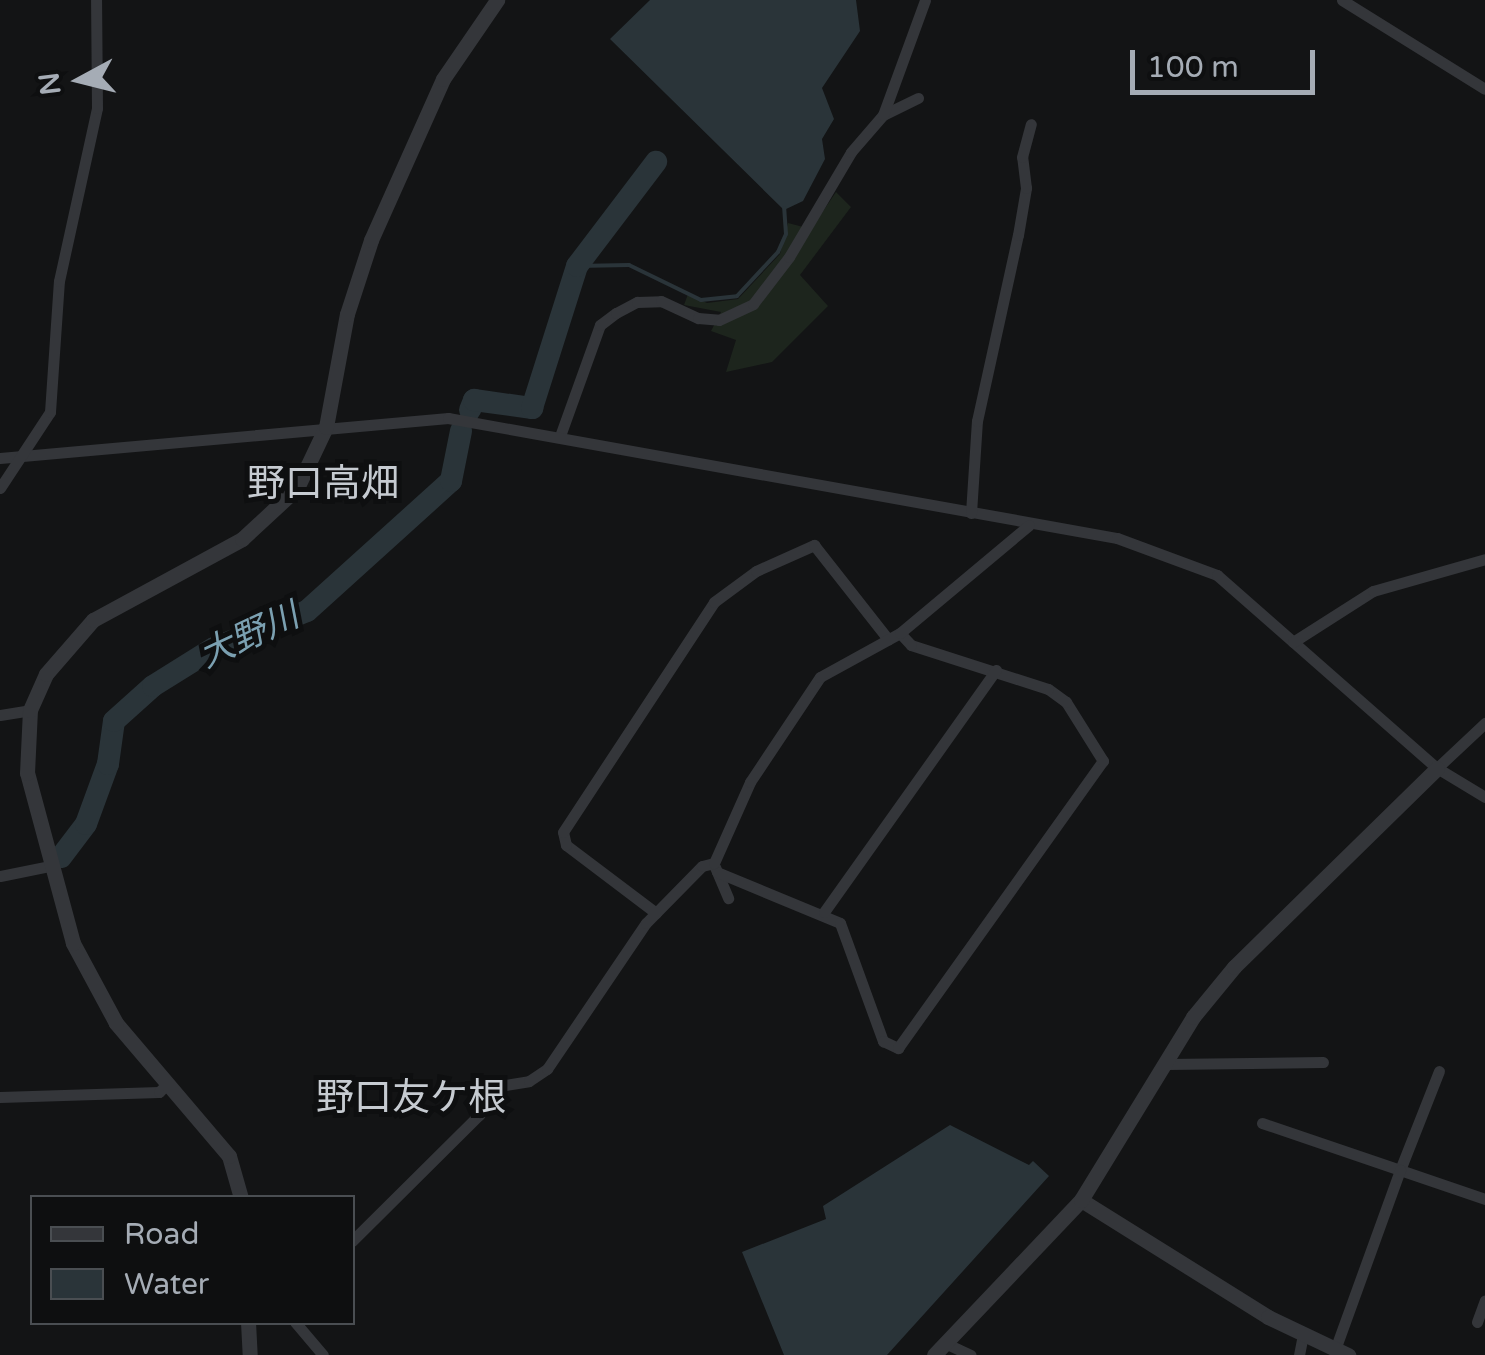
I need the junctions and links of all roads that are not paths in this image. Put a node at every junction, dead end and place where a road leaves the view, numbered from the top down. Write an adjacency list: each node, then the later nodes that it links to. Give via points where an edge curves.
1 (96, 0): 11 (street, via 97,108 58,281 50,412)
2 (497, 0): 9 (street, via 443,79 371,240 347,314)
3 (925, 0): 7 (street)
4 (1342, 0): 5 (street)
5 (1485, 89)
6 (918, 98): 7 (street)
7 (883, 115): 10 (street, via 852,152 789,257 738,316 698,318 661,302 637,302 600,325)
8 (1031, 124): 14 (street, via 1022,157 1026,188 977,421)
9 (326, 427): 10 (street, via 448,418); 11 (street); 20 (street, via 281,509 242,539 93,620 46,674)
10 (560, 436): 14 (street)
11 (23, 454): 12 (street); 13 (street)
12 (0, 458)
13 (0, 488)
14 (971, 513): 15 (street)
15 (1029, 525): 17 (street); 18 (street, via 1117,538 1196,564)
16 (1485, 559): 18 (street, via 1373,590)
17 (894, 636): 19 (street); 26 (street, via 842,661 802,698 750,782); 30 (street, via 814,545 756,572 714,602 563,832 566,846)
18 (1293, 642): 23 (street)
19 (996, 670): 29 (street); 29 (street, via 1066,702 1103,761 898,1048 883,1041 840,923)
20 (30, 710): 21 (street); 25 (street, via 27,773)
21 (0, 715)
22 (1485, 723): 23 (street)
23 (1436, 768): 24 (street); 32 (street, via 1234,967)
24 (1485, 798)
25 (49, 866): 27 (street); 34 (street, via 73,943 116,1023)
26 (715, 868): 28 (street); 29 (street); 30 (street, via 702,866)
27 (0, 876)
28 (728, 898)
29 (824, 912)
30 (656, 913): 41 (street, via 547,1070 499,1086 479,1115)
31 (1324, 1062): 32 (street)
32 (1166, 1064): 40 (street)
33 (1439, 1071): 37 (street)
34 (168, 1083): 35 (street, via 159,1092); 38 (street, via 228,1156)
35 (0, 1097)
36 (1262, 1123): 37 (street)
37 (1400, 1170): 39 (street); 48 (street)
38 (240, 1195)
39 (1485, 1198)
40 (1081, 1200): 46 (street); 47 (street)
41 (355, 1239)
42 (1485, 1300): 43 (street)
43 (1478, 1322)
44 (248, 1325): 49 (street)
45 (297, 1325): 50 (street)
46 (1304, 1334): 48 (street); 53 (street)
47 (947, 1344): 51 (street); 52 (street)
48 (1342, 1353)
49 (250, 1355)
50 (322, 1355)
51 (934, 1355)
52 (970, 1355)
53 (1299, 1355)

